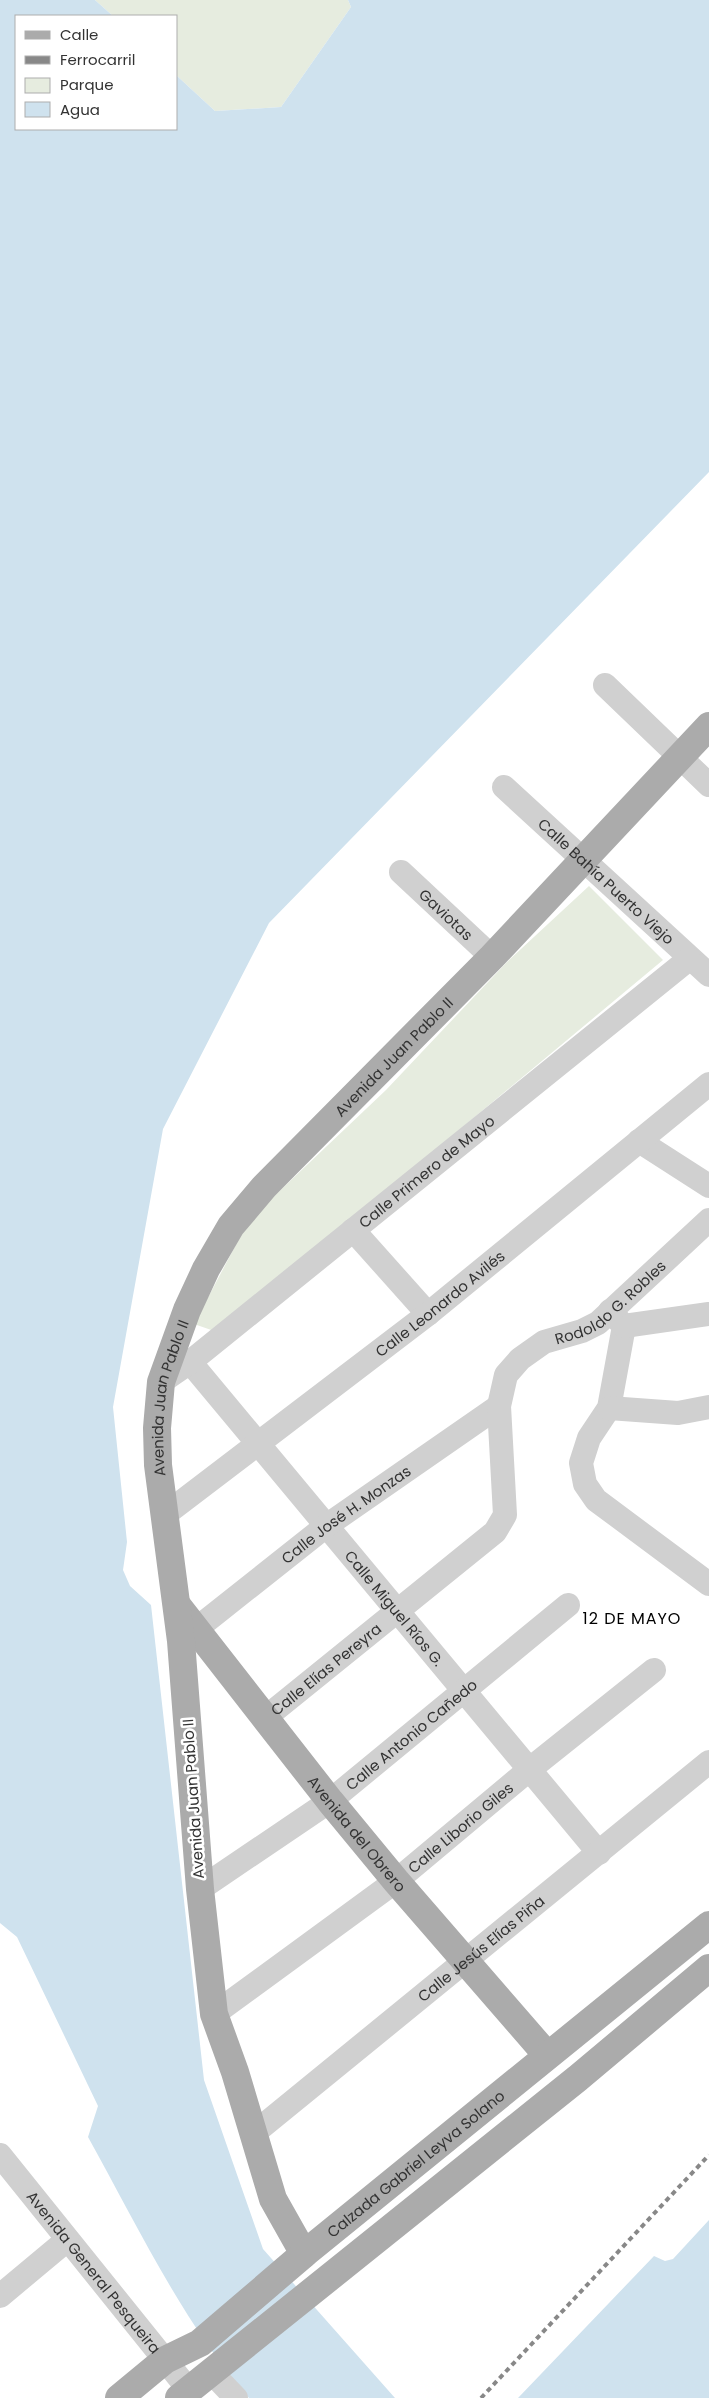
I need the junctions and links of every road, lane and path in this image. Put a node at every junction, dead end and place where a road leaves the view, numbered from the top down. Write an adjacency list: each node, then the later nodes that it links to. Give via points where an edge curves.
1 (605, 685): 3 (street)
2 (709, 726): 3 (main road, Avenida Juan Pablo II)
3 (680, 757): 4 (street); 6 (main road, Avenida Juan Pablo II)
4 (709, 784)
5 (504, 787): 6 (street, Calle Bahía Puerto Viejo)
6 (583, 858): 8 (main road, Avenida Juan Pablo II); 9 (street, Calle Bahía Puerto Viejo)
7 (401, 872): 8 (street, Gaviotas)
8 (492, 957): 20 (main road, Avenida Juan Pablo II, via 264,1187 231,1226 187,1310)
9 (689, 959): 10 (street, Calle Bahía Puerto Viejo); 15 (street, Calle Primero de Mayo)
10 (709, 976)
11 (709, 1084): 12 (street, Calle Leonardo Avilés)
12 (639, 1141): 13 (street); 16 (street, Calle Leonardo Avilés)
13 (709, 1186)
14 (709, 1220): 18 (street, Rodoldo G. Robles)
15 (353, 1230): 16 (street); 19 (street, Calle Primero de Mayo)
16 (428, 1314): 24 (street, Calle Leonardo Avilés)
17 (709, 1314): 18 (street)
18 (617, 1319): 21 (street, Rodoldo G. Robles, via 544,1342 520,1358 506,1375); 23 (street)
19 (190, 1362): 20 (street, Calle Primero de Mayo); 24 (street, Calle Miguel Ríos G.)
20 (161, 1382): 25 (main road, Avenida Juan Pablo II, via 158,1437)
21 (499, 1406): 26 (street, Calle José H. Monzas); 29 (street, Calle Elías Pereyra, via 504,1514 501,1524)
22 (709, 1406): 23 (street, via 678,1413)
23 (609, 1408): 27 (street, via 588,1438 581,1463 586,1484 596,1500)
24 (259, 1443): 25 (street, Calle Leonardo Avilés); 26 (street, Calle Miguel Ríos G.)
25 (163, 1516): 30 (main road, Avenida Juan Pablo II, via 176,1604)
26 (326, 1526): 29 (street, Calle Miguel Ríos G.); 30 (street, Calle José H. Monzas)
27 (709, 1584)
28 (568, 1605): 32 (street, Calle Antonio Cañedo)
29 (398, 1610): 32 (street, Calle Miguel Ríos G.); 33 (street, Calle Elías Pereyra)
30 (189, 1635): 33 (main road, Avenida del Obrero); 39 (main road, Avenida Juan Pablo II)
31 (654, 1670): 35 (street, Calle Liborio Giles)
32 (464, 1692): 35 (street, Calle Miguel Ríos G.); 36 (street, Calle Antonio Cañedo)
33 (265, 1718): 36 (main road, Avenida del Obrero)
34 (709, 1762): 37 (street, Calle Jesús Elías Piña)
35 (530, 1769): 37 (street, Calle Miguel Ríos G.); 38 (street, Calle Liborio Giles)
36 (330, 1801): 38 (main road, Avenida del Obrero); 39 (street, Calle Antonio Cañedo)
37 (599, 1853): 41 (street, Calle Jesús Elías Piña)
38 (396, 1881): 41 (main road, Avenida del Obrero); 43 (street, Calle Liborio Giles)
39 (200, 1889): 43 (main road, Avenida Juan Pablo II)
40 (709, 1925): 44 (main road, Calzada Gabriel Leyva Solano)
41 (464, 1960): 44 (main road, Avenida del Obrero); 46 (street, Calle Jesús Elías Piña)
42 (709, 1968): 45 (main road)
43 (214, 2014): 46 (main road, Avenida Juan Pablo II)
44 (547, 2055): 45 (main road, via 550,2077); 49 (main road, Calzada Gabriel Leyva Solano)
45 (546, 2102): 52 (main road)
46 (253, 2134): 49 (main road, Avenida Juan Pablo II, via 273,2199)
47 (0, 2155): 48 (street, Avenida General Pesqueira)
48 (67, 2240): 50 (street); 51 (street, Avenida General Pesqueira)
49 (304, 2254): 51 (main road, Calzada Gabriel Leyva Solano, via 200,2343)
50 (0, 2296)
51 (165, 2360): 53 (street, Avenida General Pesqueira); 54 (main road, Calzada Gabriel Leyva Solano)
52 (216, 2370): 53 (main road); 55 (street)
53 (184, 2394)
54 (119, 2398)
55 (236, 2398)

